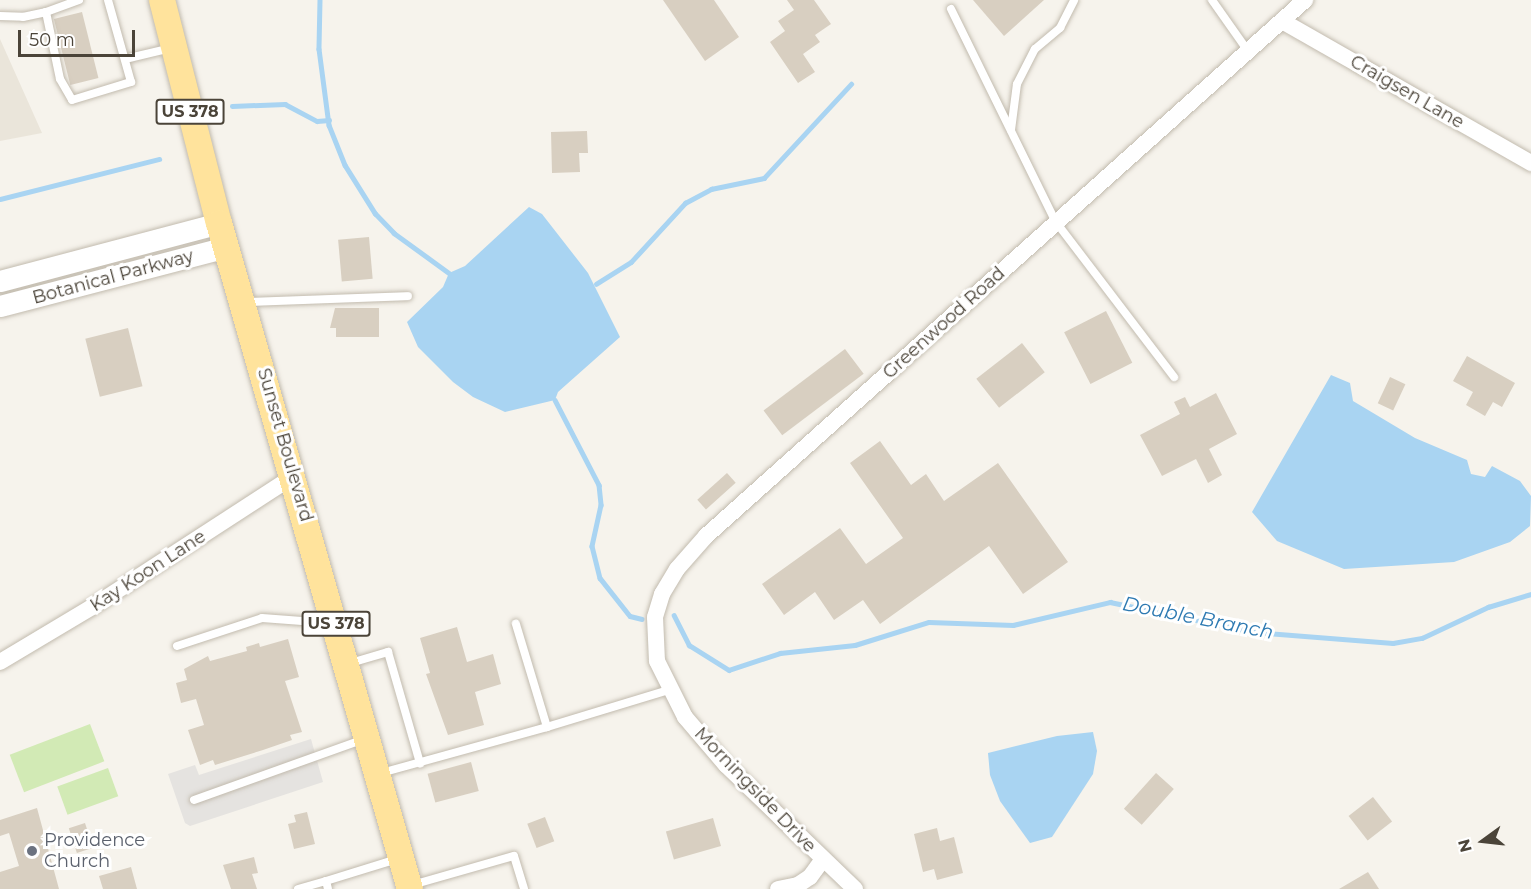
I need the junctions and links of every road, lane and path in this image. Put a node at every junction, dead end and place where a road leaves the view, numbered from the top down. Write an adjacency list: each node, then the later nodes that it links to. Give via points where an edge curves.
1 (79, 0): 8 (lane)
2 (108, 0): 13 (lane)
3 (162, 0): 11 (main road, Sunset Boulevard / US 378)
4 (1074, 0): 14 (lane, via 1060,28 1035,49 1017,84)
5 (1212, 0): 12 (lane)
6 (1305, 0): 10 (street, Greenwood Road)
7 (951, 9): 14 (lane)
8 (46, 12): 9 (lane); 13 (lane, via 60,79 72,100 131,82)
9 (0, 16)
10 (1282, 21): 12 (street, Greenwood Road); 15 (street, Craigsen Lane)
11 (174, 47): 13 (lane); 17 (main road, Sunset Boulevard / US 378)
12 (1248, 51): 16 (street, Greenwood Road)
13 (125, 59)
14 (1011, 131): 16 (lane)
15 (1531, 163)
16 (1056, 222): 23 (lane); 30 (street, Greenwood Road, via 706,536 677,569 662,594 655,617 657,661)
17 (219, 223): 18 (main road, Sunset Boulevard / US 378); 19 (street, Botanical Parkway)
18 (226, 248): 21 (main road, Sunset Boulevard / US 378); 22 (street, Botanical Parkway)
19 (0, 281)
20 (408, 296): 21 (lane)
21 (242, 302): 24 (main road, Sunset Boulevard / US 378)
22 (0, 306)
23 (1174, 378)
24 (294, 476): 25 (main road, Sunset Boulevard / US 378); 28 (street, Kay Koon Lane, via 93,607)
25 (336, 624): 27 (lane, via 262,618); 29 (main road, Sunset Boulevard / US 378)
26 (516, 624): 31 (lane)
27 (177, 646)
28 (0, 662)
29 (347, 664): 32 (main road, Sunset Boulevard / US 378); 33 (lane, via 388,652)
30 (667, 686): 31 (lane); 37 (street, Morningside Drive, via 685,717 726,765)
31 (547, 727): 33 (lane)
32 (368, 738): 34 (main road, Sunset Boulevard / US 378); 35 (lane)
33 (420, 763): 34 (lane)
34 (378, 774): 36 (main road, Sunset Boulevard / US 378)
35 (194, 800)
36 (401, 858): 38 (lane); 39 (main road, Sunset Boulevard / US 378)
37 (823, 859): 42 (street, via 810,877 798,885); 43 (street, Morningside Drive)
38 (327, 885): 40 (lane)
39 (406, 888): 41 (lane, via 514,856)
40 (298, 889)
41 (524, 889)
42 (778, 889)
43 (855, 889)

